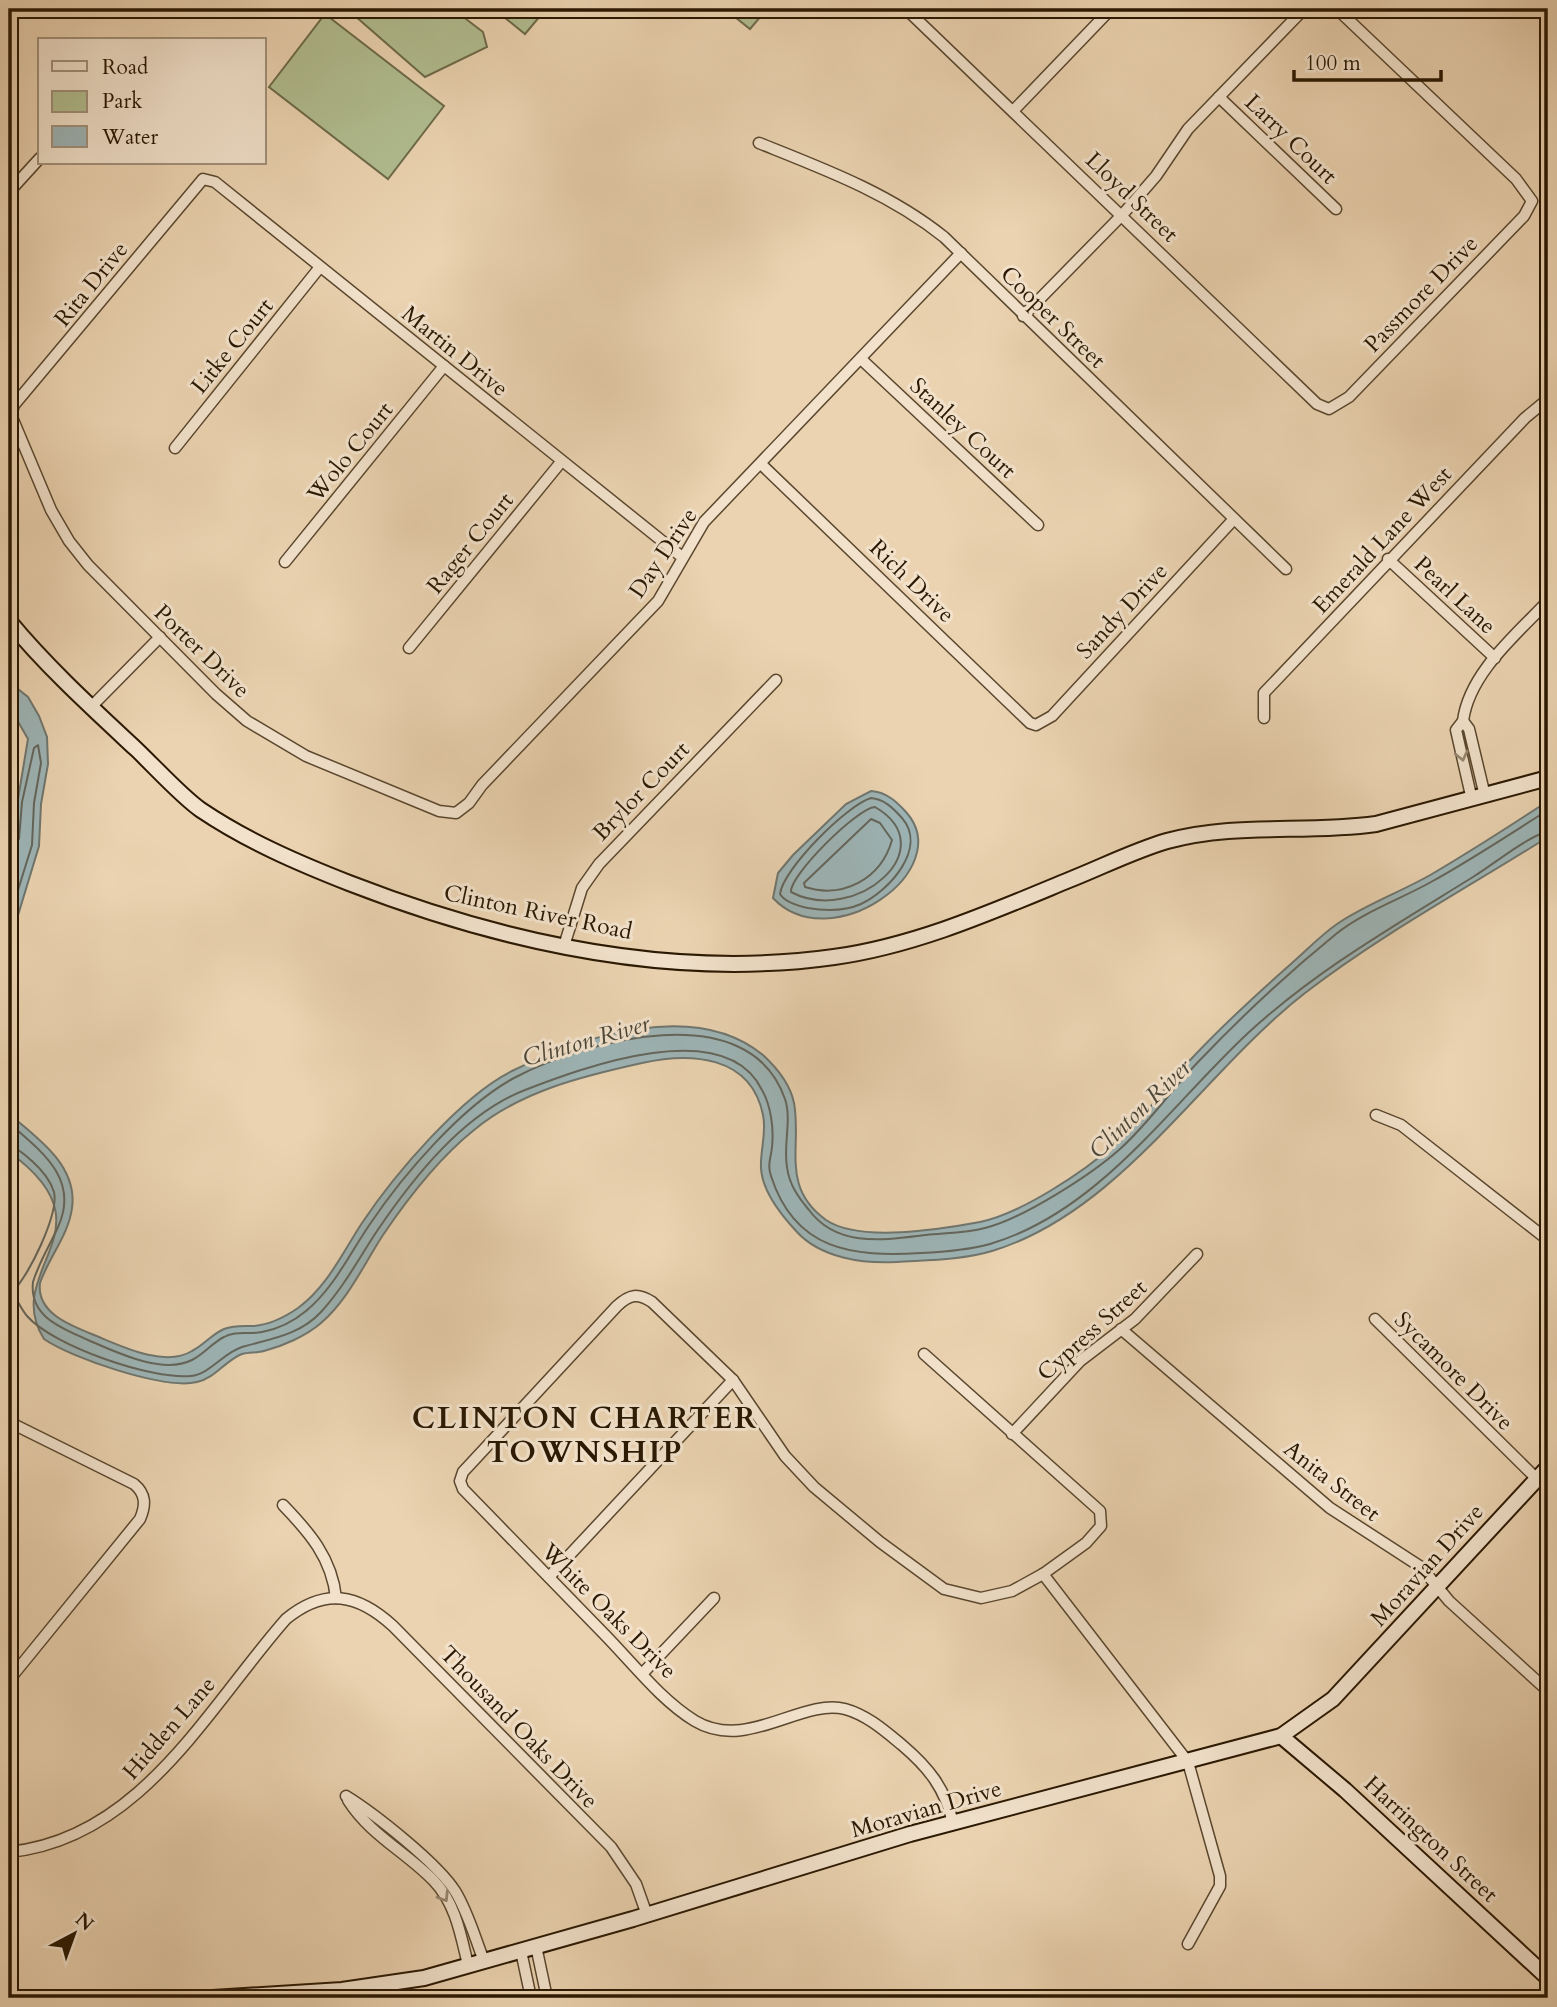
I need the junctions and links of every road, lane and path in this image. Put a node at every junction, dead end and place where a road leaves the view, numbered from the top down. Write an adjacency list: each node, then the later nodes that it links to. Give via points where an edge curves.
1 (906, 9): 6 (street, Lloyd Street)
2 (1111, 9): 6 (street)
3 (1304, 9): 5 (street)
4 (1337, 9): 19 (street, Passmore Drive, via 1517,179 1532,201 1524,216 1349,397)
5 (1219, 97): 11 (street, Larry Court); 12 (street, via 1188,129)
6 (1014, 110): 12 (street, Lloyd Street)
7 (759, 143): 13 (street, Cooper Street, via 895,203)
8 (38, 160): 10 (street)
9 (203, 179): 14 (street, Martin Drive, via 215,182); 20 (street, Rita Drive, via 14,405)
10 (9, 192)
11 (1336, 209)
12 (1123, 214): 15 (street); 19 (street, Lloyd Street, via 1317,404)
13 (961, 253): 15 (street, Cooper Street); 16 (street, Day Drive)
14 (320, 267): 17 (street, Martin Drive); 21 (street, Litke Court)
15 (1023, 316): 24 (street, Cooper Street)
16 (861, 359): 23 (street, Day Drive); 25 (street, Stanley Court)
17 (444, 366): 22 (street, Martin Drive); 28 (street, Wolo Court)
18 (1548, 399): 27 (street, Emerald Lane West)
19 (1332, 409)
20 (11, 415): 32 (street, Porter Drive, via 69,541)
21 (175, 448)
22 (561, 462): 26 (street, Martin Drive); 33 (street, Rager Court)
23 (761, 464): 26 (street, Day Drive, via 705,522); 38 (street, Rich Drive)
24 (1234, 519): 29 (street, Cooper Street); 38 (street, Sandy Drive, via 1052,716)
25 (1038, 525)
26 (682, 557): 41 (street, Day Drive, via 658,601)
27 (1388, 559): 34 (street, Pearl Lane); 37 (street, Emerald Lane West, via 1264,693)
28 (285, 562)
29 (1286, 569)
30 (1548, 601): 34 (street)
31 (9, 621): 36 (street, Clinton River Road)
32 (160, 637): 36 (street); 41 (street, Porter Drive, via 225,702 281,743 439,811)
33 (409, 648)
34 (1495, 658): 40 (street, via 1465,704 1462,720 1469,729)
35 (776, 680): 42 (street, Brylor Court, via 599,864 582,888)
36 (92, 707): 42 (street, Clinton River Road, via 196,807 277,853 441,916)
37 (1264, 718)
38 (1036, 725)
39 (1548, 778): 40 (street, Clinton River Road)
40 (1478, 798): 42 (street, Clinton River Road, via 1350,828 1251,828 1195,834 1140,850 971,919 836,957 756,962 661,960)
41 (456, 813)
42 (564, 946)
43 (1376, 1115): 44 (street, via 1412,1133)
44 (1548, 1240)
45 (1197, 1254): 47 (street, Cypress Street)
46 (1375, 1319): 53 (street, Sycamore Drive)
47 (1121, 1329): 51 (street, Cypress Street, via 1080,1362); 57 (street, Anita Street, via 1330,1508 1408,1558 1429,1574)
48 (924, 1354): 51 (street)
49 (733, 1380): 55 (street, via 785,1456 814,1488 933,1583 962,1596 981,1598 1012,1591); 56 (street); 56 (street, White Oaks Drive, via 652,1302 635,1295 617,1306 460,1478 463,1489)
50 (9, 1422): 61 (street, via 124,1478 143,1494 145,1506 140,1519)
51 (1012, 1434): 55 (street, via 1091,1500 1102,1517 1098,1533)
52 (1548, 1467): 53 (street, Moravian Drive)
53 (1536, 1479): 57 (street, Moravian Drive)
54 (282, 1505): 58 (street, via 324,1554)
55 (1043, 1574): 64 (street)
56 (548, 1577): 60 (street, White Oaks Drive)
57 (1436, 1586): 62 (street, Anita Street); 63 (street, Moravian Drive, via 1334,1699)
58 (336, 1598): 67 (street, Hidden Lane, via 311,1602 286,1619 163,1768 121,1810 67,1837); 70 (street, Thousand Oaks Drive, via 366,1605 393,1626 611,1847 632,1877)
59 (714, 1598): 60 (street)
60 (642, 1674): 65 (street, White Oaks Drive, via 688,1716 715,1728 746,1730 828,1708 846,1709 867,1718 929,1770 945,1794)
61 (9, 1680)
62 (1548, 1691)
63 (1281, 1736): 64 (street, Moravian Drive); 76 (street, Harrington Street)
64 (1188, 1762): 65 (street, Moravian Drive); 72 (street, via 1220,1876 1220,1886)
65 (953, 1823): 70 (street, Moravian Drive)
66 (390, 1838): 66 (street, via 365,1808 346,1796 358,1815); 68 (street); 69 (street)
67 (9, 1852)
68 (425, 1859): 69 (street); 71 (street, via 457,1893)
69 (417, 1867): 71 (street, one-way to 71, via 435,1882)
70 (647, 1914): 73 (street, Moravian Drive)
71 (464, 1924): 74 (street); 75 (street)
72 (1188, 1944)
73 (528, 1948): 74 (street, Moravian Drive); 78 (street); 79 (street)
74 (484, 1961): 75 (street, Moravian Drive)
75 (468, 1965): 77 (street, Moravian Drive, via 400,1983)
76 (1548, 1978)
77 (212, 1998)
78 (531, 1998)
79 (547, 1998)

